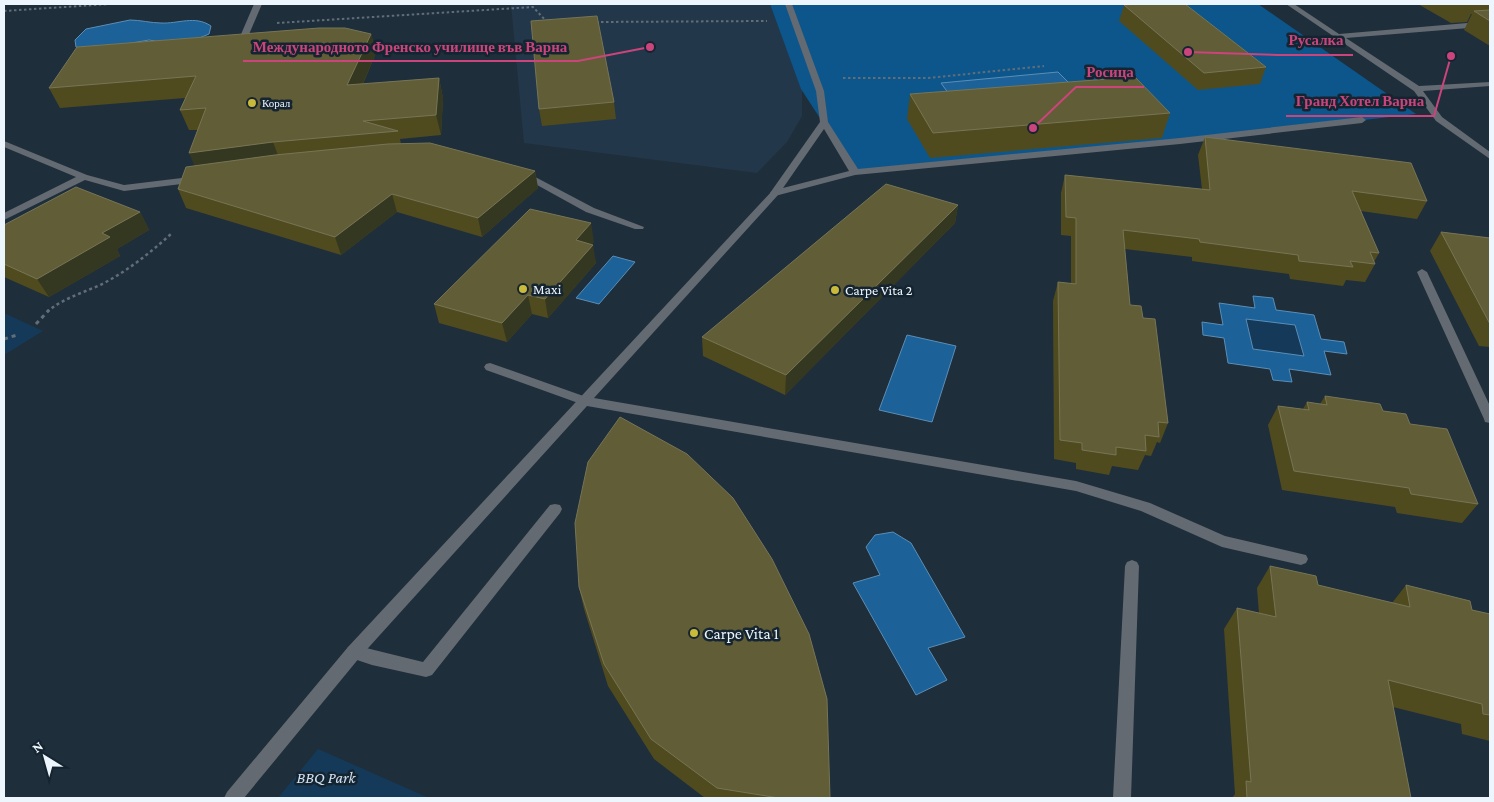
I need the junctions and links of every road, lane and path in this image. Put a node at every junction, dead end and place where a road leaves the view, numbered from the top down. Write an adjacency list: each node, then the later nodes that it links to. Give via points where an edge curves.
1 (110, 4): 5 (path)
2 (258, 4): 9 (street)
3 (788, 4): 7 (street)
4 (1290, 4): 11 (street)
5 (4, 11)
6 (1466, 16): 11 (street, via 1481,25)
7 (794, 21): 8 (path); 13 (street)
8 (594, 22)
9 (249, 25): 10 (path, via 532,7); 12 (street)
10 (551, 25)
11 (1338, 36): 16 (street)
12 (240, 46)
13 (808, 60): 14 (path, via 815,78 928,78); 18 (street, via 820,91)
14 (1044, 66)
15 (1490, 84): 16 (street)
16 (1417, 89): 20 (street, via 1439,120)
17 (1362, 120): 22 (street)
18 (824, 122): 22 (street); 25 (street)
19 (4, 144): 23 (street)
20 (1490, 156)
21 (511, 170): 27 (street, via 528,174 590,210)
22 (855, 172): 25 (street)
23 (84, 177): 24 (street, via 124,188); 26 (street)
24 (206, 178)
25 (775, 193): 34 (street)
26 (4, 217)
27 (639, 228)
28 (171, 234): 30 (path, via 129,269 53,306)
29 (1422, 272): 35 (street)
30 (36, 324)
31 (17, 335): 32 (path)
32 (4, 339)
33 (490, 367): 34 (street)
34 (585, 401): 37 (street, via 1076,486 1145,507 1222,541); 39 (street)
35 (1490, 419)
36 (555, 509): 39 (street, via 426,670)
37 (1301, 559)
38 (1132, 566): 41 (street)
39 (354, 652): 40 (street)
40 (233, 798)
41 (1122, 798)

